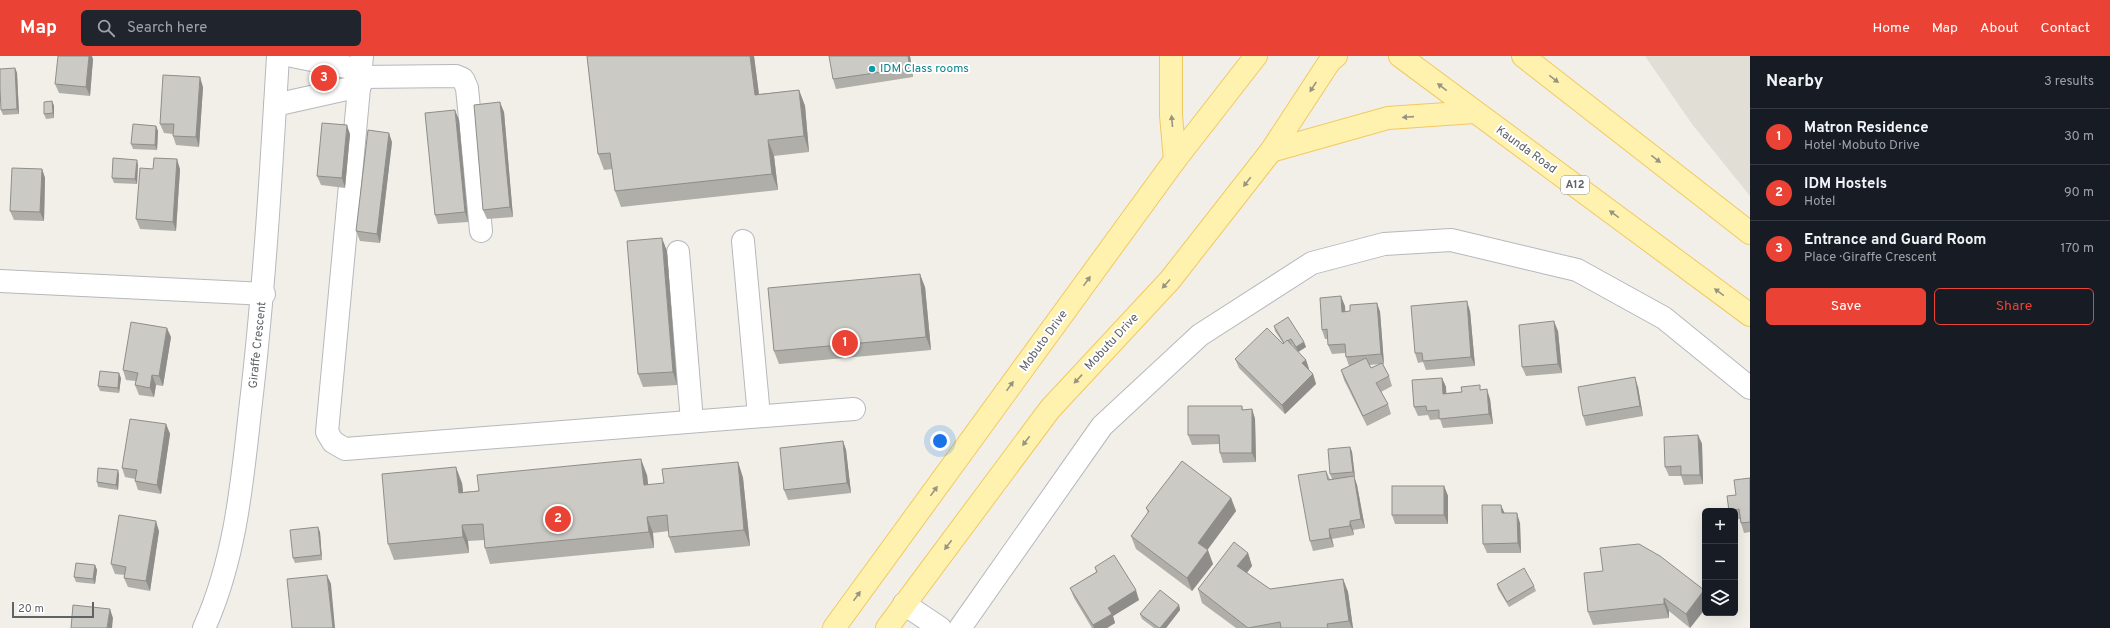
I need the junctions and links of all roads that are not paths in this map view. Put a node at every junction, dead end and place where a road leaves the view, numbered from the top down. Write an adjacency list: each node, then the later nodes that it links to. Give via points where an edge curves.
1 (278, 56): 9 (street, Giraffe Crescent)
2 (292, 56): 8 (street)
3 (1171, 56): 12 (main road, one-way to 3, via 1171,115)
4 (1256, 56): 12 (main road, Mobuto Drive)
5 (1336, 56): 11 (main road, Mobutu Drive, one-way to 11, via 1330,61)
6 (1400, 56): 10 (main road, Kaunda Road / A12, one-way to 6)
7 (1528, 58): 14 (main road, one-way to 14)
8 (361, 72): 9 (street); 13 (street, via 456,76 463,79 467,88); 23 (street, via 327,432 333,442 345,449)
9 (275, 105): 18 (street, Giraffe Crescent)
10 (1475, 112): 11 (main road, one-way to 11, via 1388,118); 19 (main road, Kaunda Road / A12, one-way to 10)
11 (1271, 151): 24 (main road, Mobutu Drive, one-way to 24, via 1170,280 1050,409)
12 (1175, 160): 26 (main road, Mobuto Drive, one-way to 12)
13 (481, 231)
14 (1750, 233)
15 (743, 241): 22 (street)
16 (678, 252): 23 (street)
17 (0, 281): 18 (street)
18 (264, 294): 25 (street, Giraffe Crescent, via 239,505 226,565)
19 (1750, 315)
20 (1750, 388): 29 (street, via 1664,318 1577,270 1451,240 1384,244 1312,263 1200,335 1102,426)
21 (854, 409): 22 (street)
22 (759, 416): 23 (street)
23 (692, 421)
24 (904, 604): 27 (main road, Mobutu Drive); 28 (street)
25 (204, 628)
26 (834, 628)
27 (887, 628)
28 (940, 628)
29 (960, 628)

